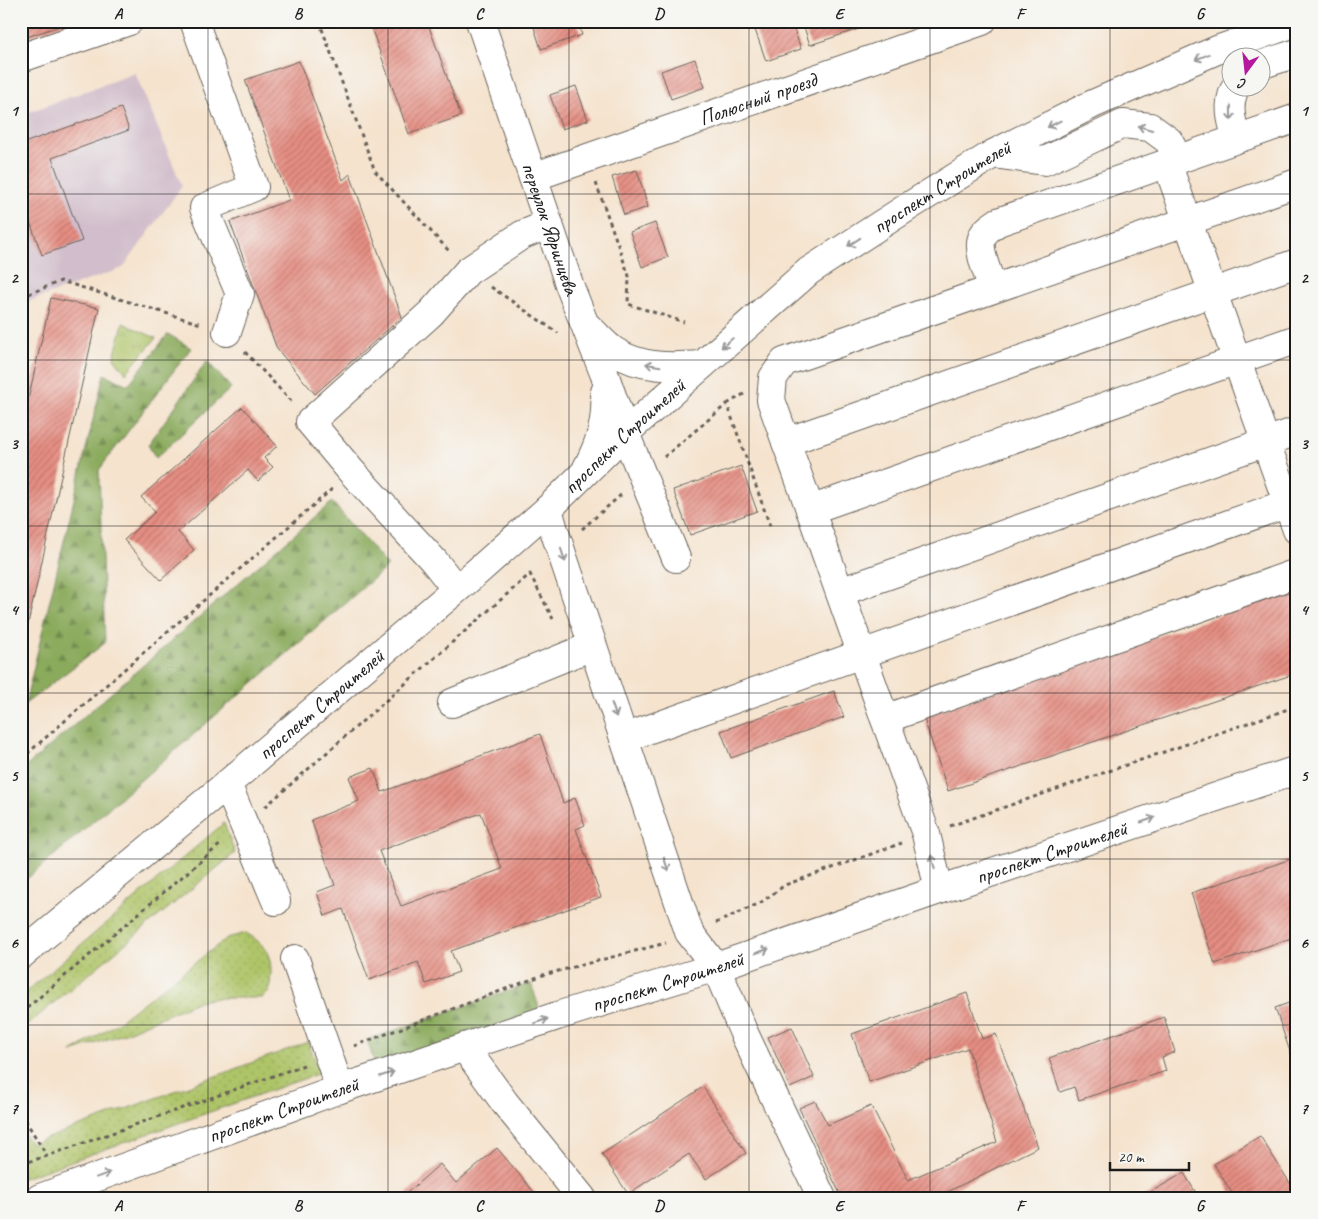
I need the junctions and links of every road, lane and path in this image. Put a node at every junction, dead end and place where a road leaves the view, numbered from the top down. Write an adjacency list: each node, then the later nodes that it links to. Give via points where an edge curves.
1 (129, 21): 8 (main road)
2 (194, 21): 27 (main road, via 254,187 204,208 240,294)
3 (319, 21): 21 (path, via 375,171)
4 (480, 21): 16 (main road, переулок Ядринцева)
5 (982, 21): 14 (main road, Полюсный проезд)
6 (1297, 22): 13 (main road, проспект Строителей, one-way to 13, via 1217,50 1093,104)
7 (1297, 52): 9 (main road)
8 (21, 58)
9 (1270, 61)
10 (1232, 98): 12 (main road, one-way to 12, via 1230,118)
11 (1297, 118): 12 (main road)
12 (1237, 138): 15 (main road)
13 (993, 154): 15 (main road, one-way to 13, via 1169,141 1150,127 1123,124 1045,161); 31 (main road, проспект Строителей, one-way to 31, via 809,271)
14 (588, 158): 16 (main road, Полюсный проезд); 25 (path, via 629,276 628,304)
15 (1173, 162): 18 (main road); 22 (main road, via 998,222 982,238 981,251)
16 (533, 178): 19 (main road, переулок Ядринцева)
17 (1297, 183): 18 (main road)
18 (1188, 221): 22 (main road); 23 (main road)
19 (549, 224): 21 (main road, via 522,235); 26 (main road, переулок Ядринцева)
20 (1297, 263): 23 (main road)
21 (468, 271): 28 (path); 33 (main road, via 431,313)
22 (993, 288): 36 (main road, via 784,362 773,378 771,400)
23 (1213, 292): 30 (main road); 36 (main road)
24 (21, 297): 27 (path, via 61,281)
25 (684, 322)
26 (584, 323): 31 (main road, one-way to 26, via 668,368 642,363 615,351); 32 (main road, переулок Ядринцева)
27 (227, 332): 33 (path)
28 (558, 334)
29 (1297, 340): 30 (main road)
30 (1237, 361): 37 (main road); 43 (main road)
31 (702, 365): 35 (main road, проспект Строителей)
32 (604, 373): 35 (main road, переулок Ядринцева); 39 (main road, via 605,420 599,446)
33 (310, 422): 38 (main road)
34 (1297, 431): 37 (main road)
35 (625, 434): 39 (main road, проспект Строителей); 40 (main road, переулок Ядринцева)
36 (786, 442): 43 (main road)
37 (1266, 442): 41 (main road); 51 (main road)
38 (352, 471): 50 (main road); 58 (path)
39 (584, 474): 42 (main road, проспект Строителей)
40 (642, 476): 44 (path, via 727,404); 45 (path); 47 (main road, переулок Ядринцева)
41 (1292, 502): 46 (main road); 53 (main road)
42 (548, 509): 50 (main road, проспект Строителей); 52 (main road, one-way to 52)
43 (810, 510): 51 (main road)
44 (770, 526)
45 (580, 530)
46 (1297, 530)
47 (676, 558)
48 (1297, 573): 56 (main road)
49 (530, 574): 61 (path)
50 (456, 589): 60 (main road, проспект Строителей)
51 (840, 592): 53 (main road)
52 (592, 646): 54 (main road); 57 (main road, one-way to 57)
53 (862, 654): 56 (main road); 57 (main road)
54 (452, 703)
55 (1297, 706): 62 (path)
56 (885, 719): 62 (main road)
57 (624, 738): 65 (main road, one-way to 65)
58 (21, 760)
59 (1297, 770): 63 (main road, проспект Строителей, one-way to 59)
60 (228, 784): 61 (main road); 66 (main road, проспект Строителей)
61 (244, 825): 64 (main road); 69 (path)
62 (926, 834): 63 (main road, one-way to 62); 65 (path, via 785,885 760,903)
63 (939, 890): 68 (main road, проспект Строителей, one-way to 63)
64 (276, 901)
65 (689, 932): 68 (main road); 71 (path, via 668,942 543,975)
66 (21, 955)
67 (296, 959): 71 (main road)
68 (716, 968): 70 (main road, проспект Строителей, one-way to 68, via 556,1016); 78 (main road)
69 (21, 1013)
70 (464, 1048): 72 (main road, проспект Строителей, one-way to 70); 77 (main road)
71 (329, 1056): 72 (main road); 74 (path)
72 (340, 1089): 76 (main road, проспект Строителей, one-way to 72)
73 (21, 1113): 74 (path)
74 (47, 1156): 75 (path)
75 (21, 1164)
76 (40, 1198)
77 (582, 1198)
78 (822, 1198)

